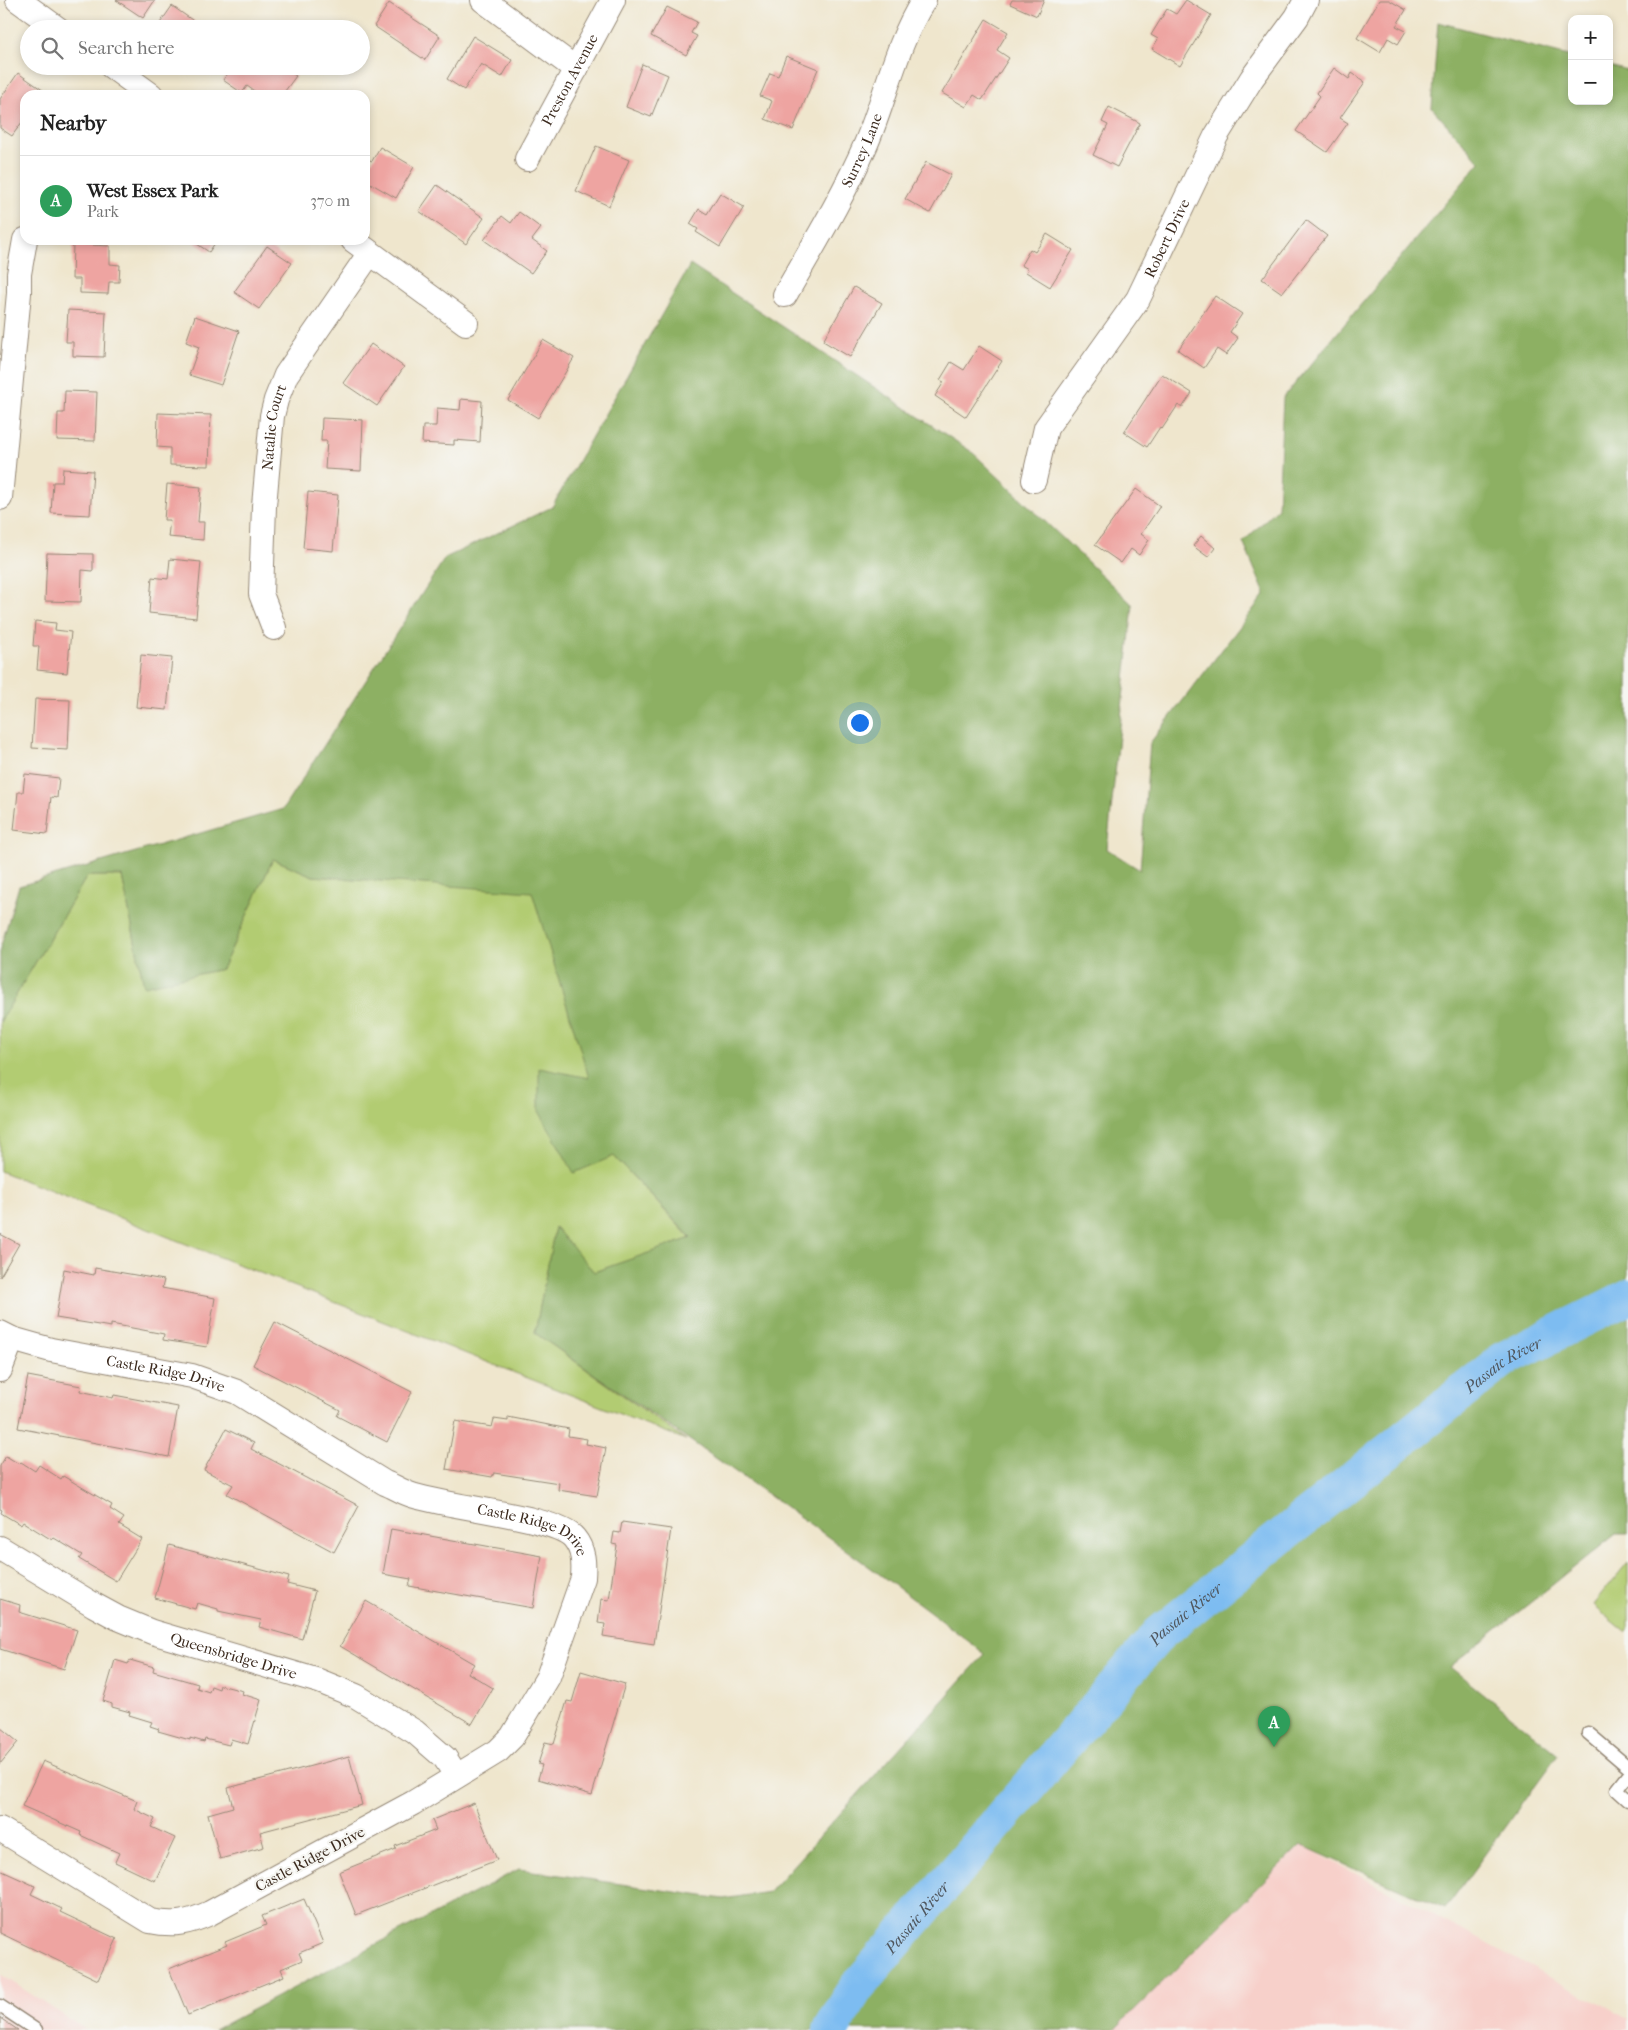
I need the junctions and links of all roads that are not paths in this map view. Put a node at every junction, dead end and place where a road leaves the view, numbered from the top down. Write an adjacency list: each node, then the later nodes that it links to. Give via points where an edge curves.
1 (18, 0): 6 (street)
2 (483, 0): 7 (street)
3 (612, 0): 7 (street, Preston Avenue)
4 (924, 0): 13 (street, Surrey Lane, via 897,56 866,144 829,220)
5 (1306, 0): 15 (street, Robert Drive, via 1216,136 1138,299 1046,428)
6 (46, 20)
7 (576, 69): 10 (street, Preston Avenue)
8 (117, 75): 9 (street)
9 (126, 88)
10 (527, 159)
11 (24, 245): 16 (street)
12 (362, 246): 14 (street); 17 (street, Natalie Court, via 286,375 272,416 261,594)
13 (785, 295)
14 (466, 323)
15 (1034, 480)
16 (0, 498)
17 (274, 628)
18 (6, 1336): 19 (street); 23 (street, Castle Ridge Drive, via 51,1350 192,1376 237,1392 409,1494 513,1516 562,1529 574,1537 584,1562 583,1578 548,1677 512,1737 498,1751)
19 (0, 1370)
20 (0, 1548): 23 (street, Queensbridge Drive, via 102,1609 152,1632 319,1681 356,1696 415,1732 445,1758)
21 (1588, 1733): 22 (lane)
22 (1628, 1768)
23 (456, 1775): 26 (street, Castle Ridge Drive, via 413,1803 191,1922 164,1924 150,1921)
24 (1628, 1776): 25 (lane, via 1617,1790)
25 (1628, 1800)
26 (0, 1829)
27 (0, 2006): 28 (lane)
28 (36, 2030)

